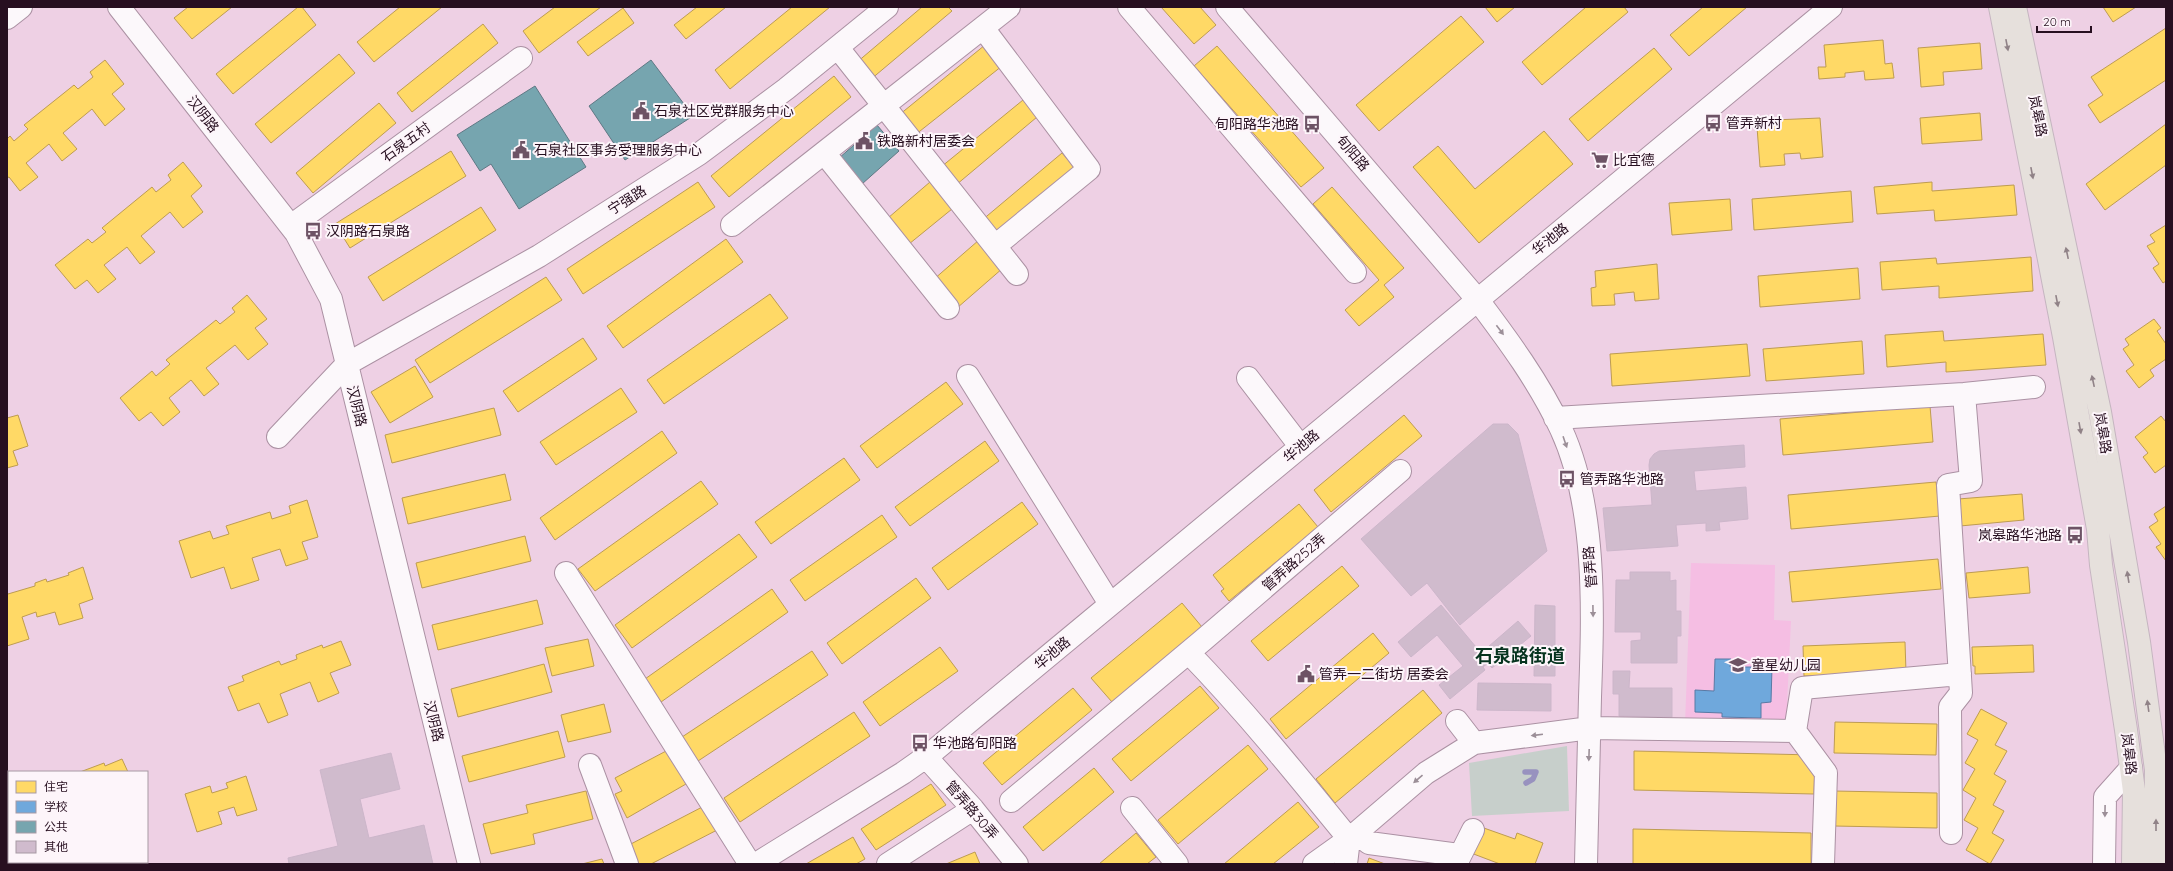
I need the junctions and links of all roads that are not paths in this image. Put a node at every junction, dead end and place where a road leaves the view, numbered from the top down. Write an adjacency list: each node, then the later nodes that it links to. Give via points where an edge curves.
1 (21, 7): 10 (street)
2 (119, 7): 17 (street, 汉阴路)
3 (887, 7): 12 (street, 宁强路)
4 (1009, 7): 11 (street)
5 (1129, 7): 19 (street)
6 (1227, 7): 21 (street, 旬阳路)
7 (1830, 7): 21 (street, 华池路)
8 (2000, 7): 43 (main road, 岚皋路, one-way to 43, via 2088,474)
9 (2015, 7): 40 (main road, 岚皋路, one-way to 9, via 2100,412)
10 (7, 18)
11 (982, 28): 14 (street); 18 (street, via 1089,169)
12 (838, 48): 14 (street); 23 (street, 宁强路, via 699,154 539,256)
13 (521, 58): 17 (street, 石泉五村)
14 (883, 106): 15 (street); 18 (street)
15 (825, 154): 16 (street); 22 (street)
16 (732, 225)
17 (291, 226): 23 (street, 汉阴路, via 331,299)
18 (995, 246): 20 (street)
19 (1355, 272)
20 (1018, 274)
21 (1477, 299): 28 (street, 管弄路, one-way to 28, via 1534,379); 30 (street, 华池路)
22 (948, 308)
23 (347, 364): 29 (street, 宁强路); 52 (street, 汉阴路)
24 (968, 376): 33 (street)
25 (1248, 378): 30 (street)
26 (2034, 387): 27 (street)
27 (1964, 394): 28 (street); 35 (street, via 1971,481 1948,485)
28 (1555, 418): 37 (street, 管弄路, one-way to 37, via 1576,476 1586,524 1593,610)
29 (278, 437)
30 (1300, 446): 33 (street, 华池路)
31 (1400, 471): 34 (street, 管弄路252弄)
32 (566, 573): 54 (street)
33 (1110, 604): 41 (street, 华池路)
34 (1189, 653): 45 (street, 管弄路252弄); 50 (street, via 1228,693)
35 (1960, 674): 38 (street, via 1802,688); 49 (street, via 1961,693 1950,706)
36 (1457, 721): 39 (street)
37 (1590, 728): 38 (street); 39 (street, one-way to 39); 61 (street, 管弄路, one-way to 61)
38 (1795, 731): 62 (street, via 1826,773)
39 (1474, 743): 50 (street, one-way to 50, via 1426,773)
40 (2160, 752): 43 (main road); 44 (main road); 65 (main road, 岚皋路, one-way to 40)
41 (926, 757): 47 (street, 管弄路30弄); 55 (street, 华池路)
42 (590, 765): 53 (street)
43 (2131, 768): 44 (main road, 岚皋路); 63 (street, one-way to 63, via 2105,797)
44 (2134, 791): 64 (main road, 岚皋路)
45 (1011, 801)
46 (1132, 808): 58 (street)
47 (973, 809): 56 (street); 57 (street, 管弄路30弄)
48 (1473, 830): 51 (street)
49 (1951, 833)
50 (1352, 836): 51 (street, via 1370,843); 59 (street); 60 (street)
51 (1457, 860)
52 (469, 864)
53 (627, 864)
54 (750, 864)
55 (756, 864)
56 (888, 864)
57 (1017, 864)
58 (1177, 864)
59 (1314, 864)
60 (1346, 864)
61 (1586, 864)
62 (1823, 864)
63 (2104, 864)
64 (2133, 864)
65 (2156, 864)

